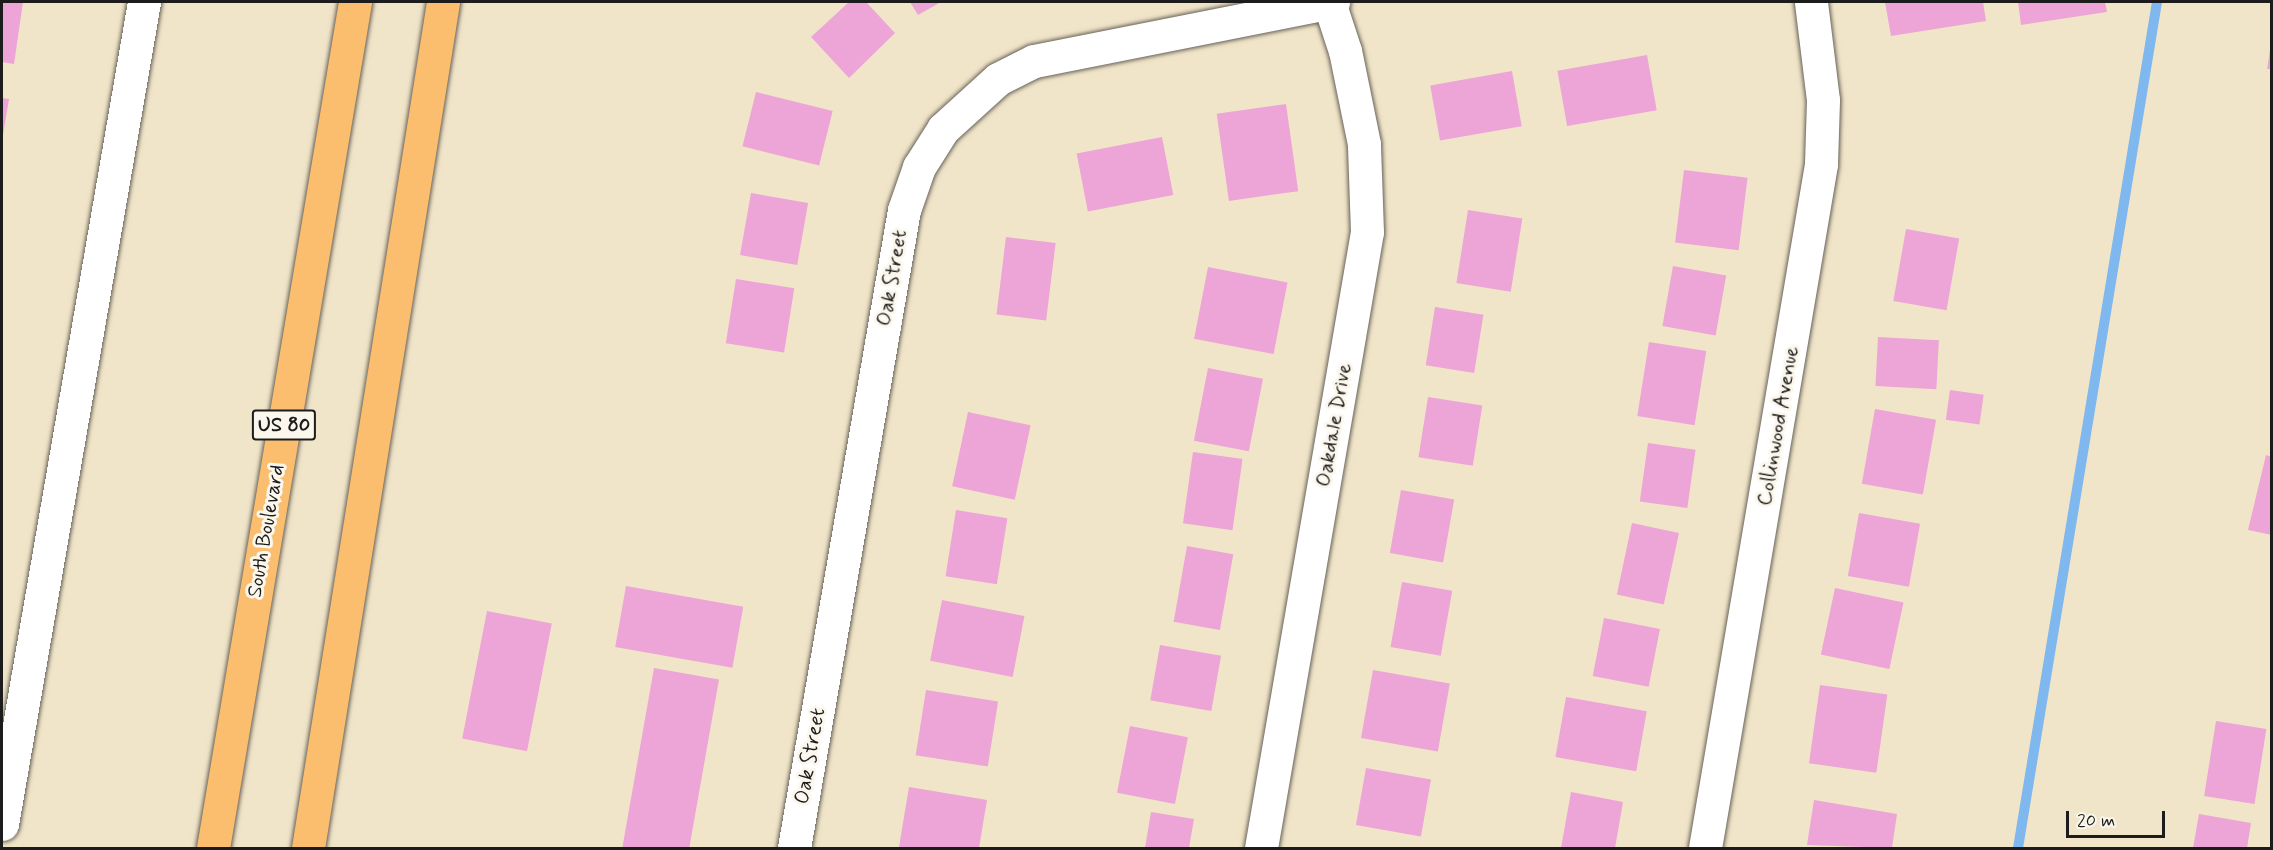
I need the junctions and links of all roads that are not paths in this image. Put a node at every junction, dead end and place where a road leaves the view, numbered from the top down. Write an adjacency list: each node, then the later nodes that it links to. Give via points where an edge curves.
1 (144, 2): 6 (street)
2 (356, 2): 7 (highway, South Boulevard / US 80)
3 (443, 2): 8 (highway)
4 (1331, 2): 9 (street, Oak Street, via 1034,61 998,79 966,104 937,138 919,167 904,210); 10 (street, Oakdale Drive, via 1346,51 1364,144 1367,232)
5 (1810, 2): 11 (street, Collinwood Avenue, via 1823,100 1821,164)
6 (2, 824)
7 (213, 849)
8 (308, 849)
9 (794, 849)
10 (1261, 849)
11 (1705, 849)

